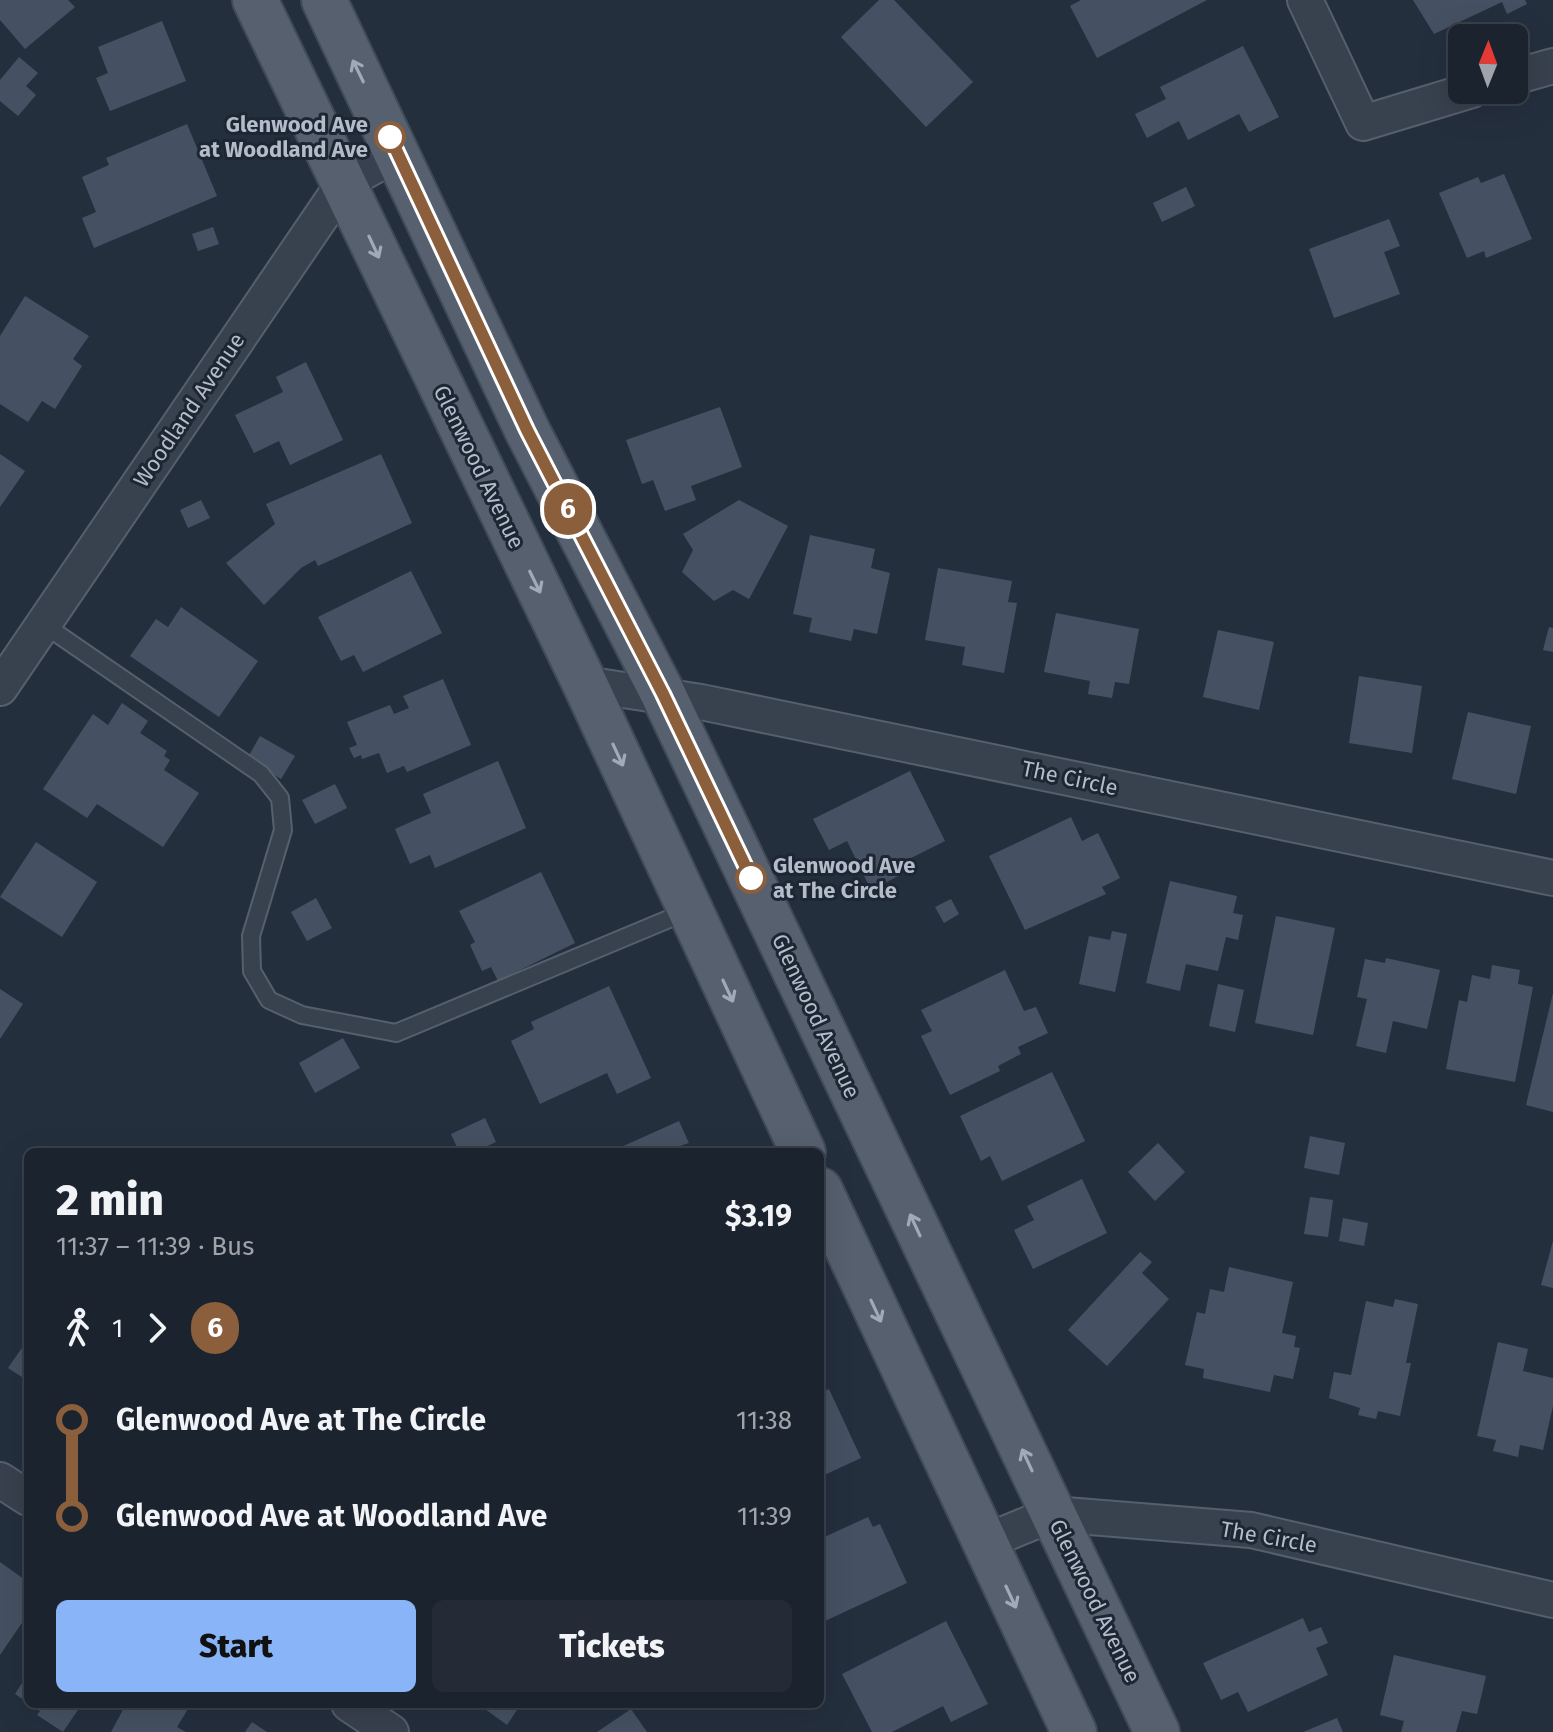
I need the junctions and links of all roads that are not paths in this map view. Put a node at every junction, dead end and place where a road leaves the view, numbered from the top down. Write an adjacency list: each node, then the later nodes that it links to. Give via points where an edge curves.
1 (255, 0): 8 (main road, Glenwood Avenue)
2 (324, 0): 7 (main road, Glenwood Avenue, one-way to 2)
3 (1305, 0): 6 (street, via 1363,123)
4 (1553, 66): 5 (street)
5 (1528, 73)
6 (1448, 97)
7 (398, 153): 8 (street, Woodland Avenue); 12 (main road, Glenwood Avenue, via 527,430)
8 (344, 183): 9 (street, Woodland Avenue); 10 (main road, Glenwood Avenue, one-way to 10)
9 (43, 624): 11 (street, Woodland Avenue); 14 (lane, via 261,774 280,798 283,830 251,936 252,971 269,1000 302,1015 396,1033)
10 (585, 684): 12 (street, The Circle); 14 (main road, Glenwood Avenue, one-way to 14)
11 (0, 688)
12 (663, 694): 13 (street, The Circle); 19 (main road, Glenwood Avenue, one-way to 12)
13 (1553, 878)
14 (690, 910): 15 (main road, Glenwood Avenue, one-way to 15)
15 (801, 1148)
16 (824, 1199): 20 (main road, one-way to 20)
17 (0, 1480): 18 (street)
18 (24, 1495)
19 (1053, 1514): 20 (street, The Circle); 21 (street, The Circle, via 1251,1530); 25 (main road, Glenwood Avenue)
20 (985, 1542): 24 (main road, one-way to 24)
21 (1553, 1600)
22 (355, 1708): 23 (street)
23 (391, 1732)
24 (1074, 1732)
25 (1157, 1732)

